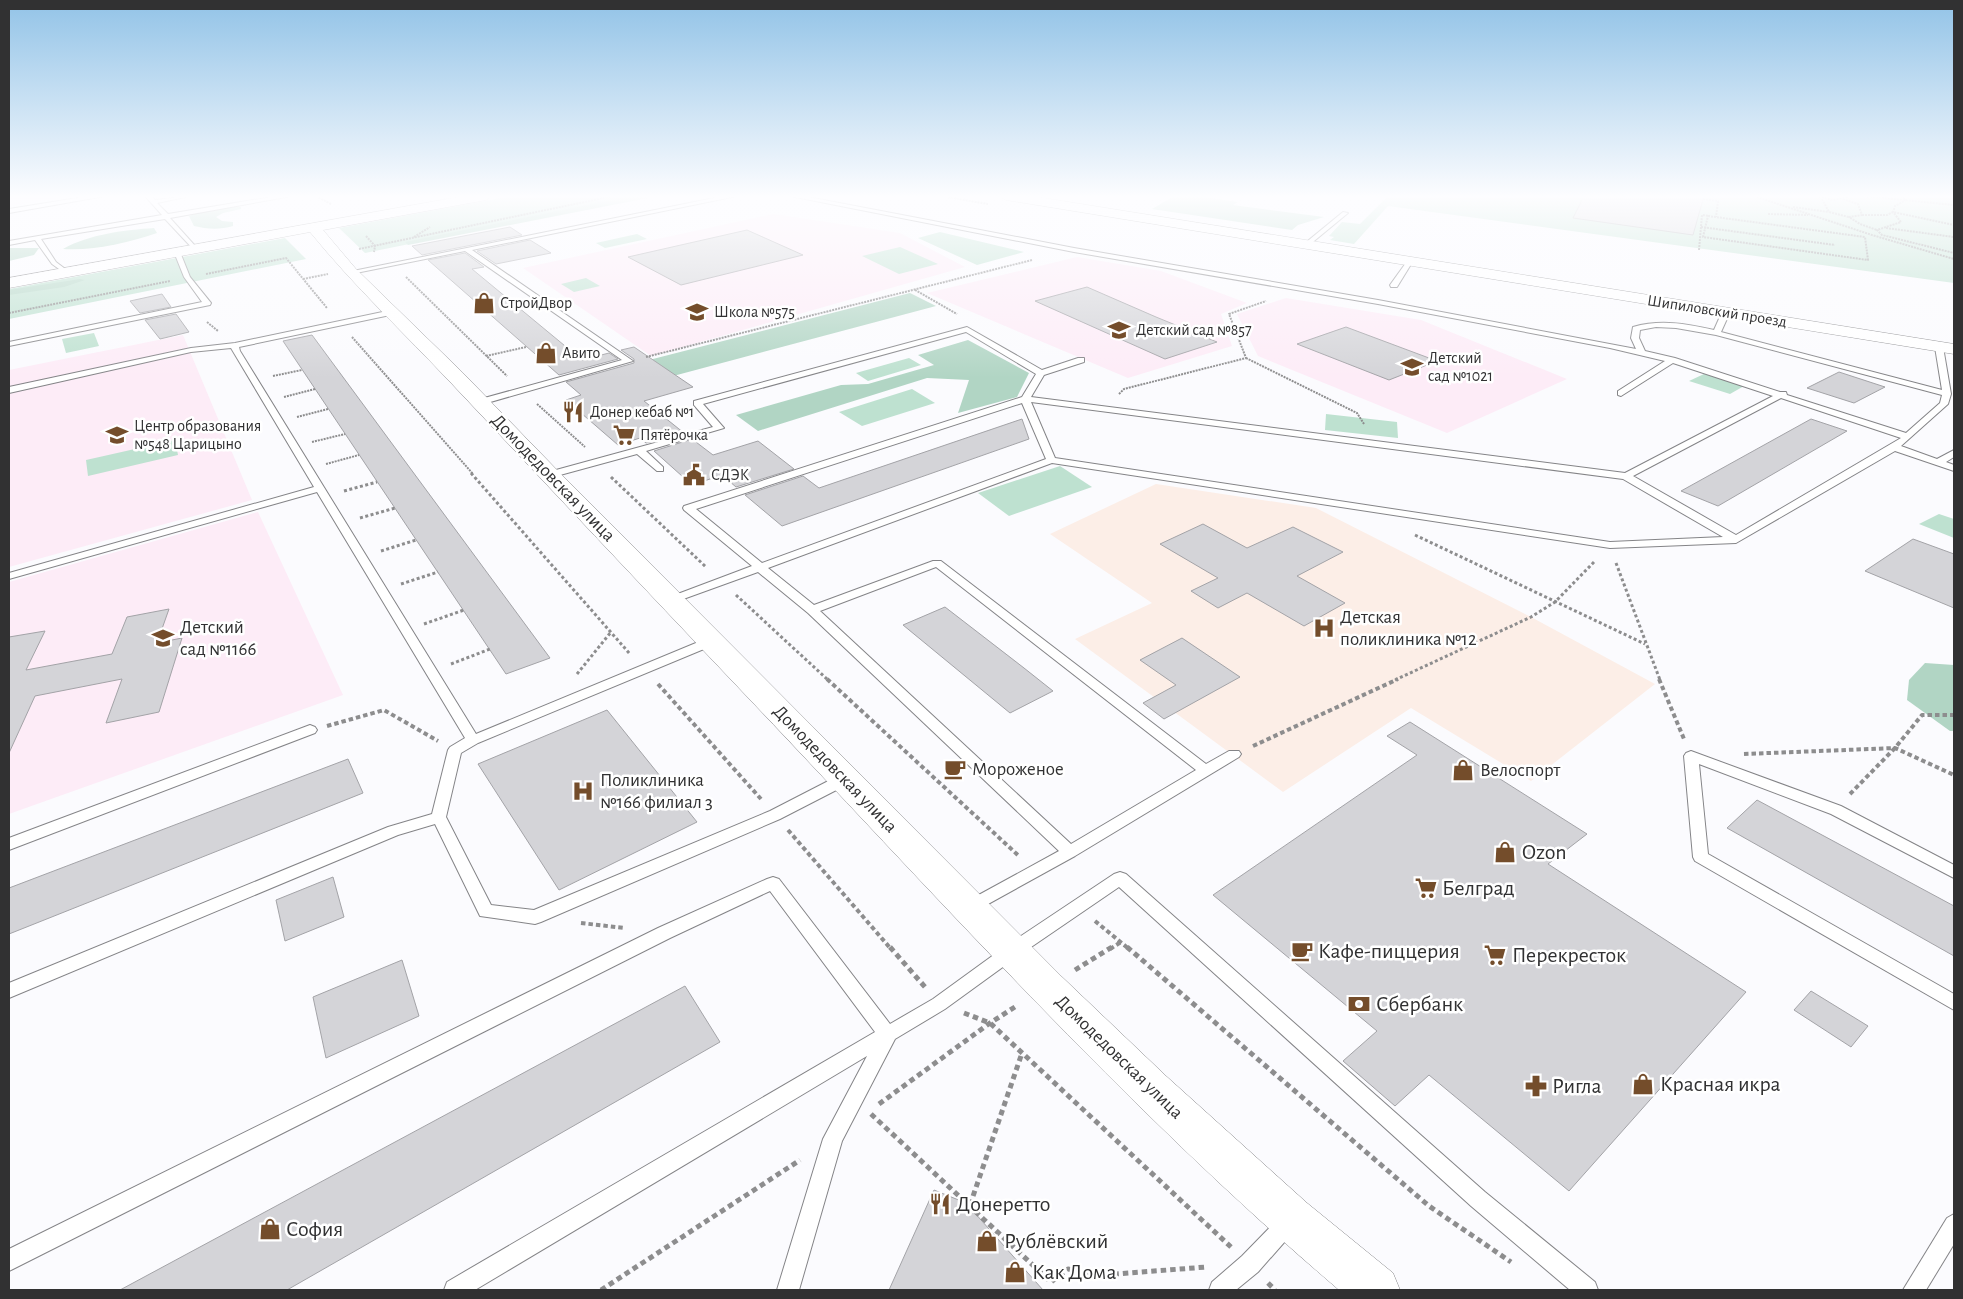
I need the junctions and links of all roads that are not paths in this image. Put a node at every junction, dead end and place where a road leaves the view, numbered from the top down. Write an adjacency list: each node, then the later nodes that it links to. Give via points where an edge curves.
1 (50, 257): 11 (lane)
2 (151, 257): 11 (main road)
3 (179, 257): 19 (lane, via 187,277 207,304)
4 (347, 257): 9 (main road, Домодедовская улица)
5 (428, 257): 9 (lane, via 392,264)
6 (477, 257): 32 (lane, via 629,361)
7 (1113, 257): 15 (lane)
8 (1382, 257): 10 (main road, Шипиловский проезд)
9 (352, 261): 16 (main road, Домодедовская улица)
10 (1410, 261): 13 (lane); 17 (main road, Шипиловский проезд)
11 (66, 272): 12 (main road)
12 (9, 283)
13 (1394, 285)
14 (1386, 294): 15 (lane)
15 (1378, 302): 23 (lane)
16 (392, 312): 20 (lane); 32 (main road, Домодедовская улица)
17 (1726, 312): 18 (lane); 21 (main road, Шипиловский проезд)
18 (1717, 333): 23 (lane, via 1659,324 1645,326 1636,329 1635,338); 30 (lane)
19 (9, 344)
20 (235, 345): 27 (lane, via 191,350); 43 (lane)
21 (1939, 346): 22 (main road, Шипиловский проезд); 30 (lane)
22 (1954, 349)
23 (1642, 354): 25 (lane)
24 (1081, 360): 26 (lane)
25 (1672, 360): 28 (lane); 29 (lane)
26 (1041, 374): 31 (lane); 35 (lane, via 967,329 697,403 719,428)
27 (9, 390)
28 (1621, 393)
29 (1783, 394): 33 (lane); 42 (lane)
30 (1947, 394): 33 (lane, via 1944,404)
31 (1025, 399): 37 (lane); 42 (lane); 45 (lane, via 688,508)
32 (480, 402): 41 (main road, Домодедовская улица)
33 (1908, 437): 34 (lane)
34 (1894, 447): 38 (lane); 44 (lane)
35 (639, 450): 40 (lane); 41 (lane)
36 (1954, 453): 38 (lane)
37 (1051, 460): 44 (lane, via 1610,545); 45 (lane)
38 (1939, 462): 39 (lane)
39 (1954, 468)
40 (660, 470)
41 (550, 475): 47 (main road, Домодедовская улица)
42 (1626, 476): 44 (lane)
43 (322, 492): 46 (lane); 51 (lane)
44 (1736, 540)
45 (762, 567): 47 (lane); 48 (lane)
46 (9, 576)
47 (671, 600): 49 (main road, Домодедовская улица)
48 (812, 610): 53 (lane, via 938,562); 57 (lane)
49 (712, 642): 51 (lane); 54 (main road, Домодедовская улица)
50 (310, 730): 56 (lane)
51 (473, 740): 55 (lane, via 455,750)
52 (1234, 754): 53 (lane)
53 (1206, 771): 57 (lane)
54 (845, 779): 55 (lane, via 775,815 535,917 486,911); 59 (main road, Домодедовская улица)
55 (439, 817): 61 (lane, via 393,831)
56 (9, 844)
57 (1070, 852): 59 (lane)
58 (1954, 872): 62 (lane, via 1836,810 1691,756 1700,857)
59 (970, 908): 60 (main road, Домодедовская улица)
60 (1012, 951): 63 (lane, via 939,1004); 64 (main road, Домодедовская улица, via 1152,1090); 71 (lane, via 1120,878 1471,1193)
61 (9, 991)
62 (1954, 1004)
63 (888, 1035): 66 (lane, via 773,883 664,933); 67 (lane); 68 (lane, via 833,1139)
64 (1291, 1219): 69 (lane, via 1250,1264); 70 (main road, Домодедовская улица)
65 (1954, 1225): 72 (lane)
66 (9, 1260)
67 (455, 1290)
68 (788, 1290)
69 (1220, 1290)
70 (1376, 1290)
71 (1587, 1290)
72 (1914, 1290)

